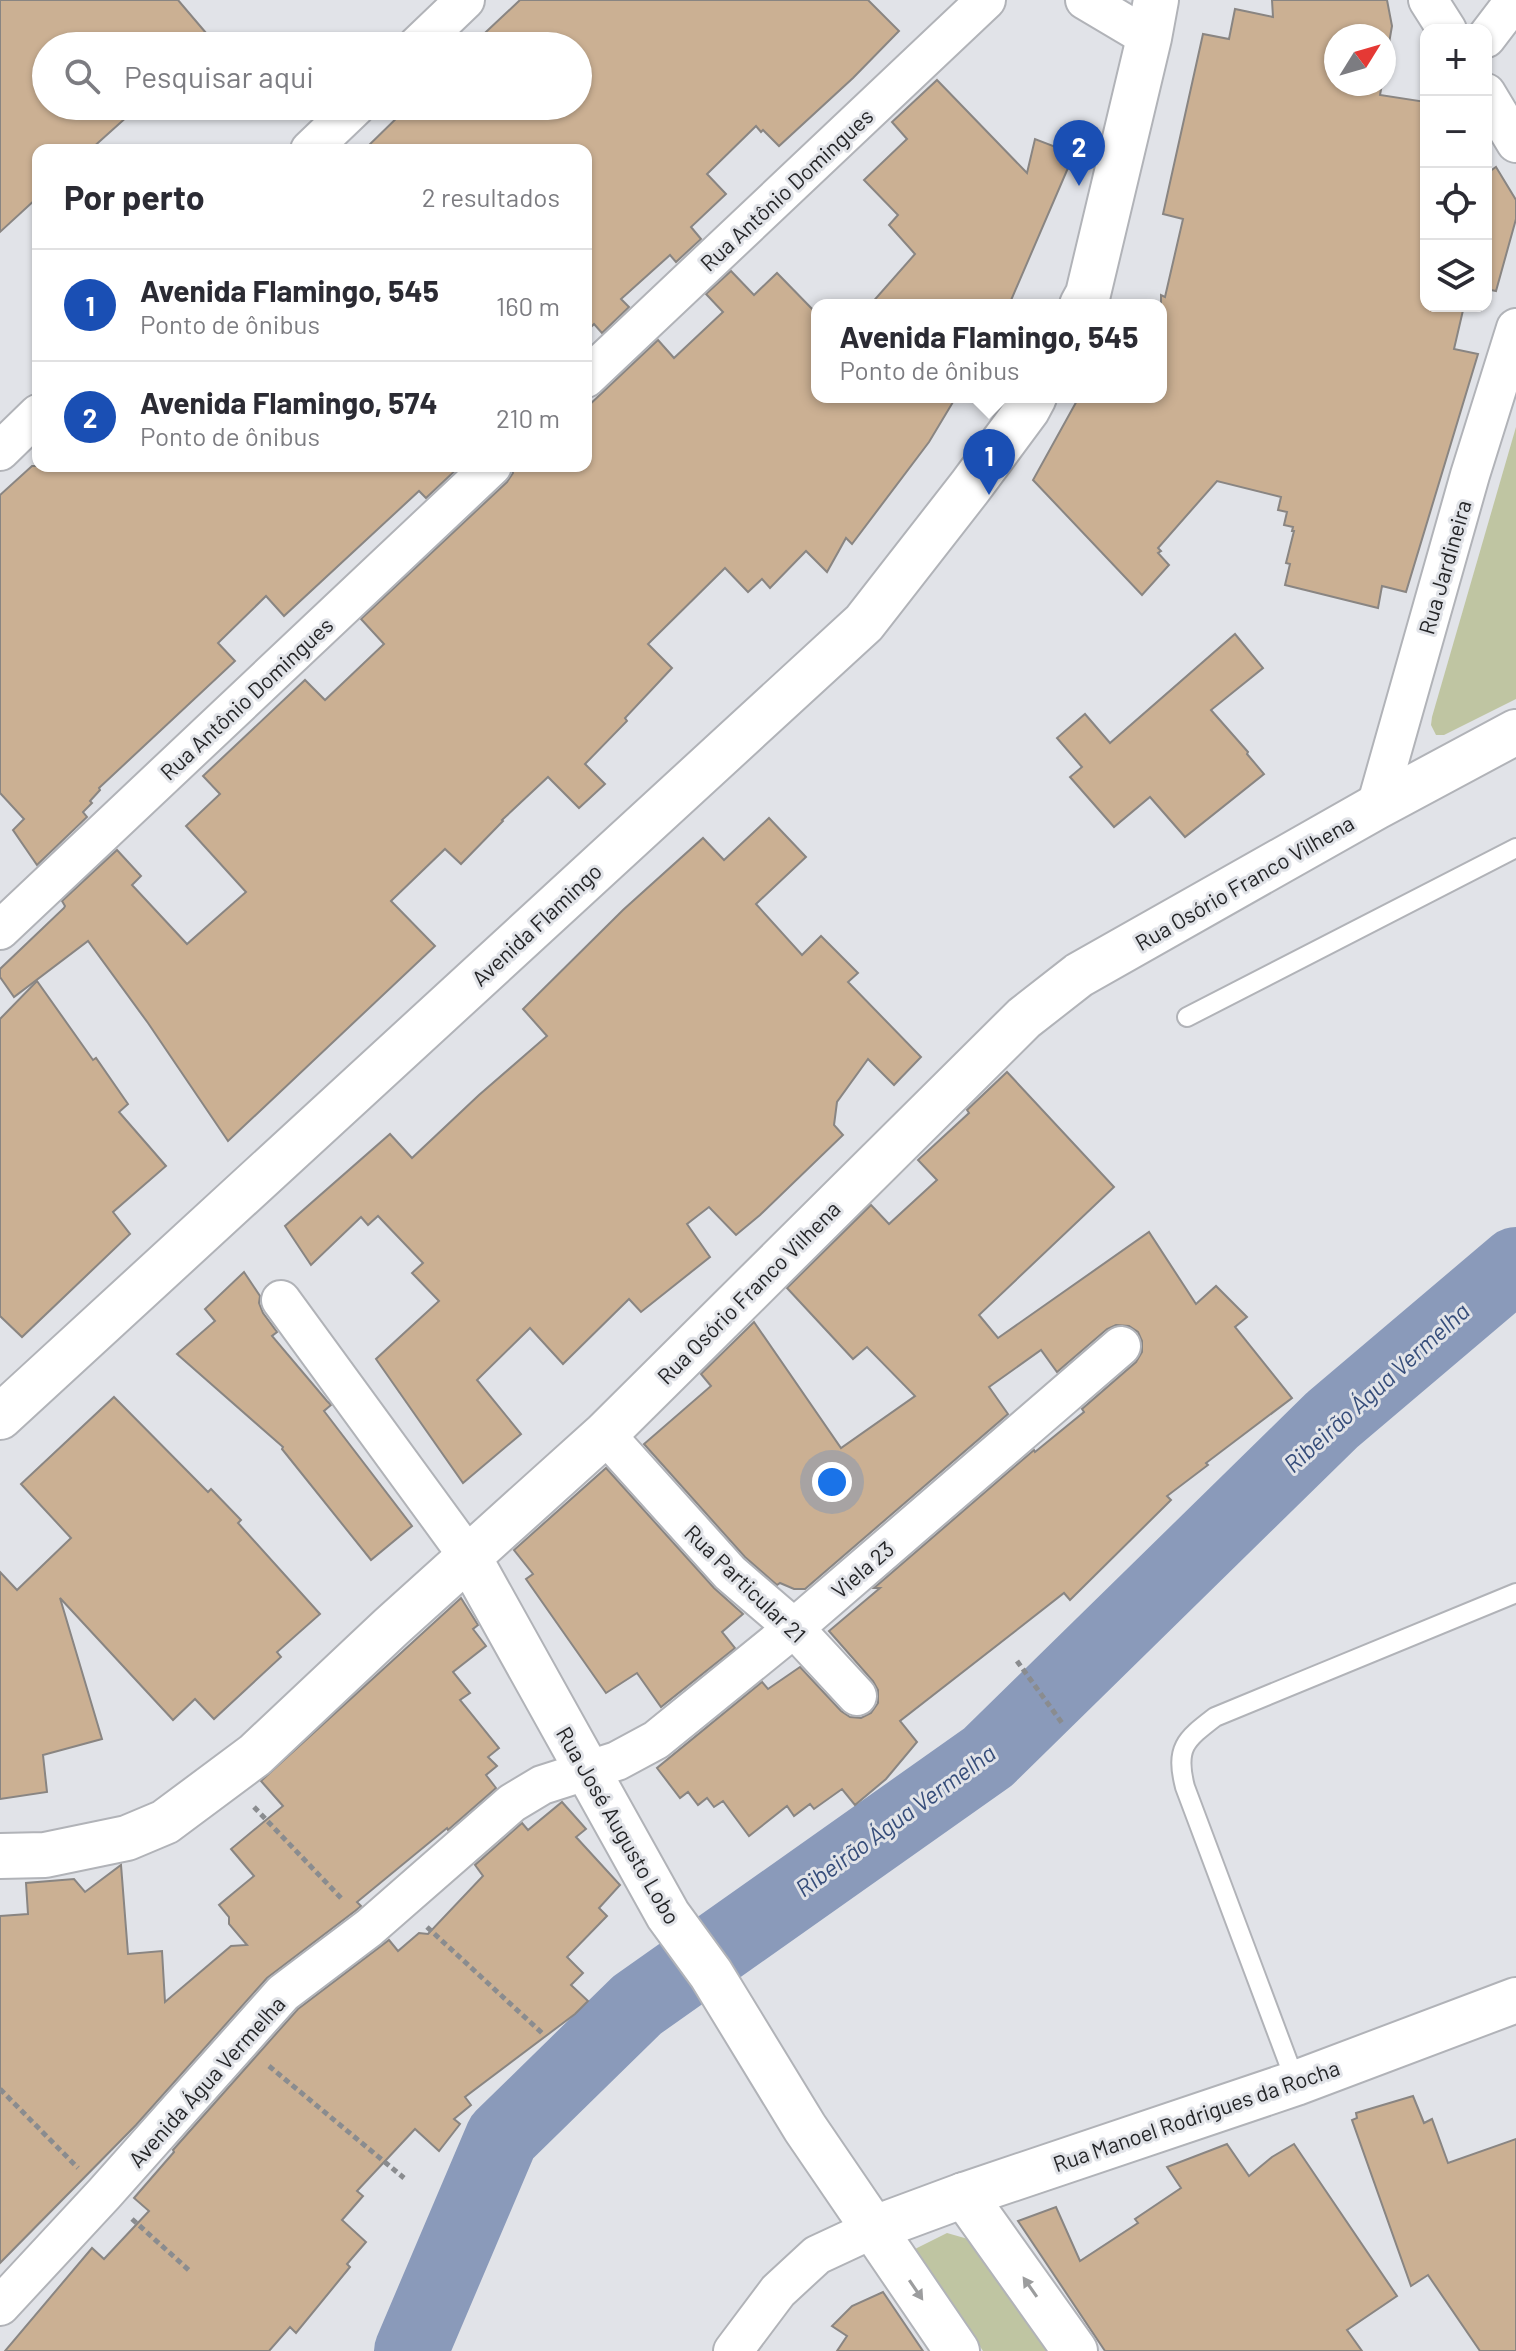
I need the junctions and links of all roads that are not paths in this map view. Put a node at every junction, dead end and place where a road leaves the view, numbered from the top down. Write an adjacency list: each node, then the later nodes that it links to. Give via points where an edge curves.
1 (465, 0): 9 (street)
2 (986, 0): 16 (street, Rua Antônio Domingues)
3 (1085, 0): 6 (street)
4 (1428, 0): 7 (street)
5 (1515, 0): 8 (street)
6 (1152, 19): 14 (street)
7 (1443, 24)
8 (1492, 30)
9 (432, 32)
10 (1488, 96): 12 (street)
11 (341, 120): 13 (street)
12 (1516, 143)
13 (316, 144)
14 (1085, 299)
15 (1516, 328): 22 (street, Rua Jardineira)
16 (592, 372)
17 (1031, 403): 28 (street, Avenida Flamingo, via 864,623)
18 (32, 420): 19 (street)
19 (0, 451)
20 (486, 472): 24 (street, Rua Antônio Domingues)
21 (1516, 732): 22 (street, Rua Osório Franco Vilhena)
22 (1376, 807): 29 (street, Rua Osório Franco Vilhena, via 1079,975 1024,1018)
23 (1516, 848): 25 (lane)
24 (0, 930)
25 (1187, 1017)
26 (281, 1300): 30 (street, Rua José Augusto Lobo)
27 (1121, 1346): 32 (street, Viela 23)
28 (0, 1417)
29 (605, 1434): 30 (street, Rua Osório Franco Vilhena); 32 (street, Rua Particular 21, via 730,1573)
30 (468, 1556): 34 (street, Rua José Augusto Lobo); 35 (street, Rua Osório Franco Vilhena, via 255,1755 165,1822 127,1838 45,1855)
31 (1516, 1593): 37 (lane, via 1215,1717 1183,1748 1185,1787)
32 (794, 1628): 33 (street, Rua Particular 21); 34 (street, Viela 23, via 656,1740)
33 (857, 1696)
34 (588, 1770): 39 (street, Rua José Augusto Lobo, via 668,1915); 40 (street, Avenida Água Vermelha, via 542,1785 512,1803 369,1928 283,1993)
35 (0, 1856)
36 (1516, 2000): 37 (street, Rua Manoel Rodrigues da Rocha)
37 (1296, 2083): 38 (street, Rua Manoel Rodrigues da Rocha)
38 (964, 2195): 39 (street, Rua Manoel Rodrigues da Rocha); 43 (street, one-way to 38)
39 (875, 2228): 41 (street, via 817,2255 778,2291); 42 (street, Rua José Augusto Lobo, one-way to 42)
40 (0, 2306)
41 (733, 2351)
42 (957, 2351)
43 (1075, 2351)

